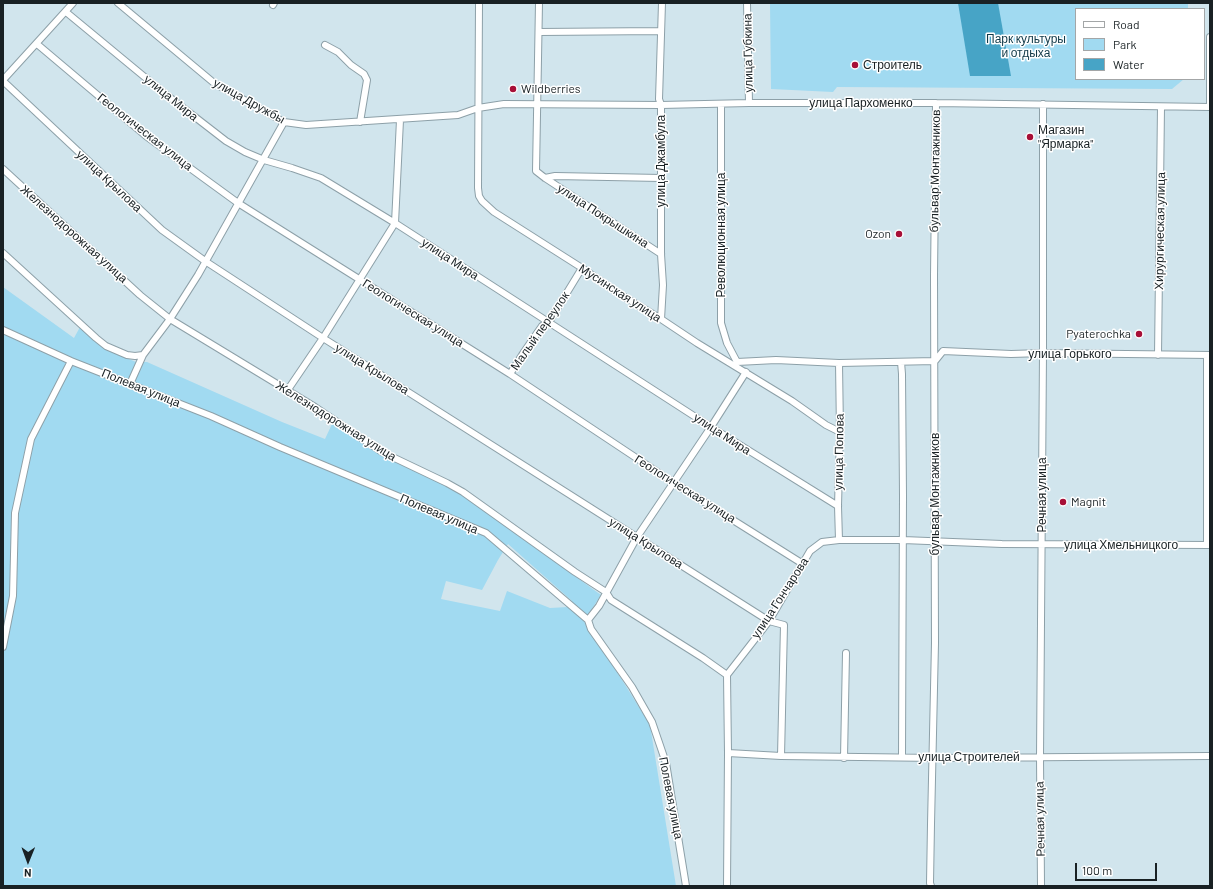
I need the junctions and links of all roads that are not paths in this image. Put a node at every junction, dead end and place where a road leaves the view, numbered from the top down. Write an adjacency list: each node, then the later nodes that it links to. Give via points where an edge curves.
1 (73, 3): 7 (street)
2 (118, 3): 24 (street, улица Дружбы, via 214,83)
3 (479, 3): 22 (street, Мусинская улица)
4 (539, 3): 9 (street, улица Покрышкина)
5 (662, 3): 8 (street, улица Джамбула)
6 (747, 3): 14 (street, улица Губкина)
7 (66, 12): 11 (street); 26 (street, улица Мира, via 195,118 226,141)
8 (661, 31): 9 (street); 19 (street, улица Джамбула)
9 (539, 32): 16 (street, улица Покрышкина)
10 (1210, 37): 21 (street)
11 (36, 44): 13 (street); 30 (street, Геологическая улица, via 146,136)
12 (326, 45): 25 (street, via 364,74 367,80)
13 (3, 81): 34 (street, улица Крылова, via 162,230)
14 (748, 103): 15 (street, улица Пархоменко); 17 (street, улица Пархоменко)
15 (936, 103): 18 (street, улица Пархоменко); 47 (street, бульвар Монтажников)
16 (536, 104): 19 (street, улица Пархоменко); 22 (street, улица Дружбы, via 504,104); 28 (street, улица Покрышкина, via 536,170)
17 (721, 104): 19 (street, улица Пархоменко); 49 (street, Революционная улица, via 721,323)
18 (1043, 104): 20 (street, улица Пархоменко); 42 (street, Речная улица)
19 (661, 105): 29 (street, улица Джамбула)
20 (1160, 107): 21 (street, улица Пархоменко); 43 (street, Хирургическая улица)
21 (1210, 107)
22 (478, 108): 23 (street, улица Дружбы, via 458,115); 35 (street, Мусинская улица, via 478,188 482,202)
23 (400, 120): 25 (street, улица Дружбы); 31 (street)
24 (284, 122): 25 (street, улица Дружбы, via 306,125); 26 (street)
25 (360, 122)
26 (264, 160): 30 (street); 31 (street, улица Мира, via 321,178)
27 (3, 169): 37 (street, Железнодорожная улица, via 140,295)
28 (545, 178): 29 (street, улица Покрышкина); 33 (street, улица Покрышкина)
29 (661, 178): 33 (street, улица Джамбула)
30 (238, 203): 34 (street); 36 (street, Геологическая улица)
31 (395, 223): 36 (street); 39 (street, улица Мира)
32 (3, 253): 44 (street, Полевая улица, via 106,346 127,355)
33 (661, 254): 38 (street, улица Джамбула)
34 (205, 261): 37 (street); 41 (street, улица Крылова)
35 (582, 268): 38 (street, Мусинская улица); 39 (street, Малый переулок)
36 (360, 279): 41 (street); 52 (street, Геологическая улица)
37 (170, 319): 44 (street); 54 (street, Железнодорожная улица)
38 (661, 319): 49 (street, Мусинская улица, via 697,343)
39 (549, 322): 52 (street, Малый переулок, via 542,326); 56 (street, улица Мира)
40 (3, 330): 46 (street, Полевая улица)
41 (323, 338): 54 (street); 60 (street, улица Крылова)
42 (1043, 353): 43 (street, улица Горького); 47 (street, улица Горького, via 943,352); 64 (street, Речная улица)
43 (1158, 354): 45 (street, улица Горького)
44 (143, 355): 53 (street)
45 (1208, 355): 55 (street)
46 (71, 361): 53 (street, Полевая улица); 70 (street, via 31,439 15,512 13,596)
47 (935, 361): 48 (street); 63 (street, бульвар Монтажников)
48 (901, 362): 50 (street); 62 (street)
49 (736, 363): 50 (street, via 776,360); 51 (street, Мусинская улица)
50 (839, 363): 57 (street, улица Попова)
51 (746, 372): 56 (street); 57 (street, Мусинская улица)
52 (510, 374): 58 (street, Геологическая улица)
53 (130, 384): 68 (street, Полевая улица, via 486,533)
54 (287, 391): 67 (street, Железнодорожная улица, via 382,452 463,492)
55 (1209, 422): 65 (street)
56 (711, 427): 58 (street); 59 (street, улица Мира)
57 (840, 432): 59 (street, улица Попова)
58 (674, 483): 60 (street); 66 (street, Геологическая улица)
59 (838, 506): 61 (street, улица Попова)
60 (637, 537): 67 (street); 69 (street, улица Крылова)
61 (839, 540): 62 (street, улица Гончарова); 66 (street, улица Гончарова, via 822,542 810,551)
62 (903, 540): 63 (street, улица Гончарова); 76 (street)
63 (935, 541): 64 (street, улица Хмельницкого); 79 (street, бульвар Монтажников)
64 (1042, 544): 65 (street, улица Хмельницкого); 77 (street, Речная улица)
65 (1208, 545)
66 (804, 564): 69 (street, улица Гончарова)
67 (606, 592): 68 (street); 72 (street, Железнодорожная улица, via 611,600)
68 (588, 620): 80 (street, Полевая улица, via 591,629 632,687 652,722 666,763)
69 (769, 621): 72 (street, улица Гончарова); 74 (street, улица Крылова, via 784,625)
70 (3, 647)
71 (846, 653): 78 (street)
72 (727, 675): 73 (street)
73 (728, 753): 74 (street, улица Строителей); 81 (street)
74 (781, 756): 78 (street, улица Строителей)
75 (1210, 756): 77 (street, улица Строителей)
76 (902, 757): 78 (street, улица Строителей); 79 (street, улица Строителей)
77 (1040, 757): 79 (street, улица Строителей); 83 (street, Речная улица)
78 (844, 758)
79 (933, 758): 82 (street, бульвар Монтажников)
80 (686, 886)
81 (727, 886)
82 (931, 886)
83 (1041, 886)

